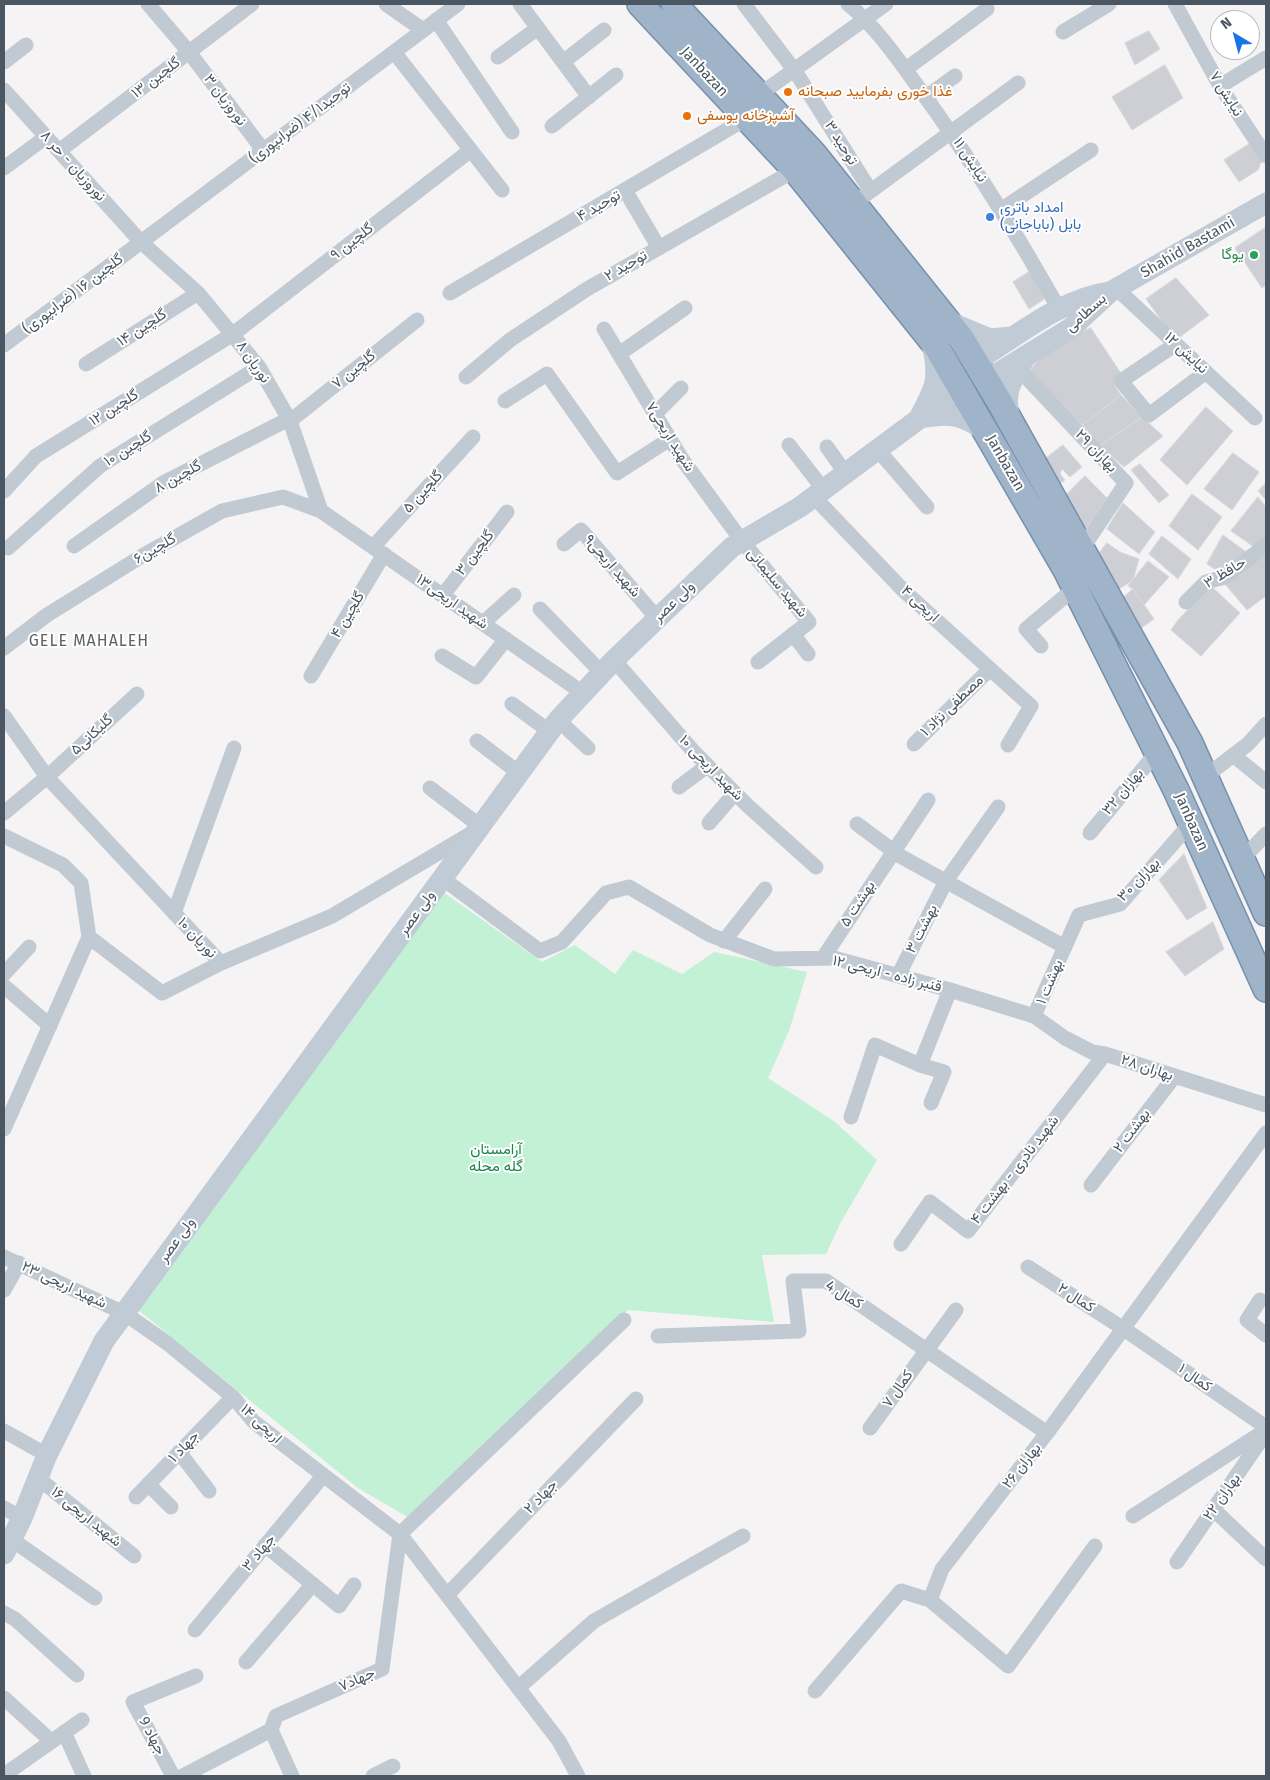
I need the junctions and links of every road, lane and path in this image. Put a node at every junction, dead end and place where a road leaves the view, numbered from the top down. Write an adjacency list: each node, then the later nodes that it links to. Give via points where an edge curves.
1 (148, 4): 21 (street, نوروزیان ۳)
2 (252, 4): 21 (street, گلچین ۱۳)
3 (386, 4): 17 (street)
4 (458, 4): 15 (street, توحید۴/۱ (ضرابپوری))
5 (520, 4): 16 (street)
6 (640, 4): 37 (highway, Janbazan)
7 (674, 4): 34 (highway, Janbazan)
8 (744, 4): 28 (street, توحید ۳)
9 (848, 4): 14 (street, نیایش ۱۱)
10 (886, 4): 14 (street)
11 (1109, 4): 19 (street)
12 (1175, 4): 32 (street, نیایش ۷)
13 (987, 9): 27 (street)
14 (867, 19): 27 (street, نیایش ۱۱); 28 (street)
15 (436, 20): 17 (street, توحید۴/۱ (ضرابپوری)); 40 (street)
16 (538, 28): 23 (street); 26 (street)
17 (422, 30): 22 (street, توحید۴/۱ (ضرابپوری))
18 (604, 30): 26 (street)
19 (1063, 32)
20 (26, 45): 25 (street)
21 (189, 52): 42 (street, نوروزیان ۳); 45 (street, گلچین ۱۳)
22 (394, 52): 42 (street, توحید۴/۱ (ضرابپوری)); 43 (street)
23 (498, 58)
24 (1266, 58): 32 (street)
25 (4, 62)
26 (563, 62): 35 (street)
27 (906, 69): 36 (street, نیایش ۱۱)
28 (795, 71): 34 (street); 51 (street, توحید ۳)
29 (616, 75): 35 (street)
30 (955, 76): 36 (street)
31 (1018, 83): 39 (street)
32 (1220, 86): 46 (street, نیایش ۷)
33 (4, 90): 41 (street, نوروزیان - حر ۸)
34 (759, 95): 51 (highway, Janbazan, via 814,154)
35 (589, 97): 38 (street)
36 (926, 97): 39 (street, نیایش ۱۱)
37 (748, 118): 48 (highway, Janbazan); 50 (street, توحید ۴)
38 (552, 126)
39 (951, 131): 51 (street); 53 (street, نیایش ۱۱)
40 (512, 132)
41 (46, 137): 45 (street, نوروزیان - حر ۸); 47 (street)
42 (263, 150): 54 (street, توحید۴/۱ (ضرابپوری))
43 (471, 150): 49 (street); 64 (street, گلچین ۹)
44 (1091, 150): 53 (street)
45 (59, 151): 54 (street, نوروزیان - حر ۸)
46 (1266, 156)
47 (4, 168)
48 (795, 170): 55 (street, توحید ۲); 63 (highway, Janbazan)
49 (502, 190)
50 (626, 190): 55 (street); 58 (street, توحید ۴)
51 (862, 197): 63 (highway, Janbazan)
52 (1266, 202): 56 (main road, Shahid Bastami)
53 (1002, 209): 60 (street, نیایش ۱۱)
54 (141, 242): 57 (street, نوریان ۸); 67 (street, گلچین ۱۶ (ضرابپوری))
55 (659, 248): 74 (street, توحید ۲, via 587,289 510,340)
56 (1114, 291): 60 (main road, بسطامی, via 1086,297); 66 (street, نیایش ۱۲); 69 (main road, بسطامی, via 1071,328)
57 (198, 293): 64 (street, نوریان ۸); 70 (street, گلچین ۱۴)
58 (450, 293)
59 (685, 308): 68 (street)
60 (1059, 309): 65 (main road, بسطامی)
61 (417, 320): 82 (street, گلچین ۷)
62 (604, 329): 68 (street, شهید اریحی۷)
63 (940, 331): 65 (main road, via 990,340); 72 (highway, Janbazan); 75 (highway, Janbazan); 79 (main road, via 936,382)
64 (233, 334): 71 (street, نوریان ۸); 90 (street, گلچین ۱۲, via 36,456)
65 (1015, 337): 72 (main road, بسطامی)
66 (1176, 344): 73 (street, نیایش ۱۲); 73 (street, via 1121,381 1149,415)
67 (4, 345)
68 (619, 354): 78 (street, شهید اریحی۷)
69 (1017, 362): 72 (main road, بسطامی); 81 (main road, via 1007,390); 100 (street, بهاران ۲۹, via 1126,482)
70 (86, 364)
71 (259, 367): 82 (street, نوریان ۸); 99 (street, گلچین ۱۰, via 100,466)
72 (981, 371): 81 (highway, Janbazan)
73 (1206, 372): 80 (street, نیایش ۱۲)
74 (466, 377)
75 (962, 387): 79 (main road, ولی عصر); 83 (highway, Janbazan)
76 (681, 388): 78 (street)
77 (505, 401): 85 (street, via 547,374 617,473)
78 (655, 414): 85 (street, شهید اریحی۷)
79 (920, 418): 83 (main road, via 956,414); 88 (main road, ولی عصر)
80 (1255, 418)
81 (1010, 420): 100 (highway, Janbazan)
82 (290, 421): 93 (street, نوریان ۸); 98 (street, گلچین ۸, via 163,483)
83 (988, 432): 102 (highway, Janbazan)
84 (473, 437): 101 (street, گلچین ۵)
85 (670, 439): 95 (street, شهید اریحی۷)
86 (789, 445): 91 (street, اریحی ۴)
87 (827, 446): 89 (street)
88 (878, 450): 89 (main road, ولی عصر); 92 (street)
89 (846, 474): 91 (main road, ولی عصر)
90 (4, 491)
91 (819, 493): 95 (main road, ولی عصر); 117 (street, اریحی ۴, via 904,591)
92 (927, 507)
93 (321, 511): 101 (street, شهید اریحی۱۳); 112 (street, گلچین۶, via 283,497 222,511 47,615)
94 (507, 512): 103 (street, گلچین ۳)
95 (742, 542): 107 (main road, ولی عصر, via 732,547); 109 (street, شهید سلیمانی, via 809,622)
96 (564, 544): 107 (street, شهید اریحی۹, via 581,530)
97 (1266, 545): 105 (street, حافظ ۳, via 1225,577 1206,582)
98 (74, 546)
99 (8, 548)
100 (1082, 549): 134 (highway, Janbazan)
101 (378, 551): 103 (street, شهید اریحی۱۳); 118 (street, گلچین ۴)
102 (1075, 588): 111 (street, via 1026,629); 130 (highway, Janbazan)
103 (443, 595): 108 (street, شهید اریحی۱۳)
104 (514, 595): 108 (street)
105 (1186, 602)
106 (540, 608): 116 (street, شهید اریحی ۱۰)
107 (657, 618): 116 (main road, ولی عصر)
108 (482, 623): 110 (street, شهید اریحی۱۳)
109 (793, 634): 113 (street); 115 (street, شهید سلیمانی)
110 (506, 639): 114 (street, via 476,677); 119 (street, شهید اریحی۱۳)
111 (1041, 646)
112 (4, 648)
113 (808, 654)
114 (442, 656)
115 (758, 662)
116 (608, 666): 119 (main road, ولی عصر); 132 (street, شهید اریحی ۱۰)
117 (990, 669): 126 (street, مصطفی نژاد ۱); 127 (street, اریحی ۴, via 1031,706)
118 (311, 676)
119 (583, 693): 124 (main road, ولی عصر)
120 (137, 694): 135 (street, گلیکانی۵)
121 (512, 704): 124 (street)
122 (4, 716): 135 (street, نوریان ۱۰)
123 (1266, 724): 131 (street)
124 (554, 726): 129 (street); 133 (main road, ولی عصر)
125 (477, 741): 133 (street)
126 (914, 744)
127 (1008, 745)
128 (234, 748): 156 (street)
129 (588, 748)
130 (1157, 752): 144 (highway, Janbazan); 147 (street, بهاران ۳۲)
131 (1233, 755): 134 (street); 136 (street)
132 (707, 766): 137 (street); 139 (street, شهید اریحی ۱۰)
133 (519, 773): 146 (main road, ولی عصر)
134 (1206, 776): 151 (highway, Janbazan)
135 (47, 777): 142 (street, گلیکانی۵); 156 (street, نوریان ۱۰)
136 (1266, 782)
137 (679, 787)
138 (430, 788): 146 (street)
139 (735, 793): 143 (street); 152 (street, شهید اریحی ۱۰)
140 (928, 800): 150 (street, بهشت ۵)
141 (998, 807): 154 (street, بهشت ۳)
142 (4, 813)
143 (709, 823)
144 (1191, 823): 161 (street, بهاران ۳۰, via 1120,904 1079,915); 167 (highway, Janbazan)
145 (857, 824): 150 (street)
146 (479, 828): 153 (main road, ولی عصر); 163 (street, نوریان ۱۰, via 332,916)
147 (1090, 833)
148 (1266, 834): 151 (street)
149 (4, 836): 158 (street, via 63,865 81,883)
150 (893, 850): 154 (street); 162 (street, بهشت ۵)
151 (1243, 858): 157 (highway, Janbazan)
152 (816, 868)
153 (442, 878): 159 (street, قنبر زاده - اریحی ۱۲, via 540,950 562,942 606,893 629,887); 187 (main road, ولی عصر)
154 (946, 881): 161 (street); 165 (street, بهشت ۳)
155 (765, 889): 159 (street)
156 (174, 913): 163 (street, نوریان ۱۰)
157 (1266, 913)
158 (89, 937): 163 (street, via 162,993); 170 (street)
159 (724, 941): 162 (street, قنبر زاده - اریحی ۱۲, via 774,960)
160 (29, 947): 164 (street)
161 (1065, 947): 169 (street, بهشت ۱)
162 (823, 958): 165 (street, قنبر زاده - اریحی ۱۲, via 834,958)
163 (221, 963)
164 (4, 974)
165 (898, 976): 168 (street, قنبر زاده - اریحی ۱۲)
166 (4, 986): 170 (street)
167 (1266, 989)
168 (950, 990): 169 (street, قنبر زاده - اریحی ۱۲); 172 (street)
169 (1034, 1016): 171 (street, بهاران ۲۸, via 1065,1038 1092,1052)
170 (50, 1026): 177 (street)
171 (1105, 1054): 173 (street, بهاران ۲۸); 180 (street, شهید نادری - بهشت ۴, via 968,1231 930,1202)
172 (920, 1064): 174 (street, via 944,1072); 176 (street, via 875,1045)
173 (1174, 1077): 175 (street, بهاران ۲۸); 179 (street, بهشت ۲)
174 (931, 1104)
175 (1266, 1105)
176 (851, 1117)
177 (4, 1129)
178 (1266, 1133): 189 (street, بهاران ۲۶)
179 (1091, 1185)
180 (900, 1244)
181 (4, 1257): 182 (street, شهید اریحی ۲۳)
182 (19, 1263): 184 (street); 187 (street, شهید اریحی ۲۳)
183 (1028, 1267): 189 (street, کمال ۲)
184 (4, 1290)
185 (1260, 1300): 190 (street, via 1247,1320)
186 (956, 1310): 192 (street, کمال ۷)
187 (124, 1313): 193 (street, اریحی ۱۴); 200 (main road, ولی عصر, via 104,1341)
188 (624, 1320): 211 (street)
189 (1124, 1329): 197 (street, کمال ۱); 198 (street, بهاران ۲۶)
190 (1266, 1335)
191 (658, 1336): 192 (street, کمال 4, via 799,1331 794,1281 826,1281)
192 (926, 1349): 195 (street, کمال ۷); 198 (street, کمال 4)
193 (233, 1396): 199 (street, جهاد ۱); 201 (street, اریحی ۱۴, via 254,1422)
194 (636, 1399): 221 (street, جهاد ۲)
195 (870, 1428)
196 (4, 1430): 200 (street)
197 (1266, 1430): 208 (street, بهاران ۲۲); 209 (street)
198 (1047, 1433): 223 (street, بهاران ۲۶, via 942,1569)
199 (179, 1452): 203 (street, جهاد ۱); 204 (street)
200 (47, 1455): 202 (main road, ولی عصر)
201 (323, 1476): 211 (street, اریحی ۱۴); 213 (street, جهاد ۳)
202 (38, 1478): 210 (main road, ولی عصر); 216 (street, شهید اریحی ۱۶)
203 (148, 1484): 205 (street, جهاد ۱); 206 (street)
204 (209, 1491)
205 (136, 1497)
206 (171, 1507)
207 (4, 1508): 210 (street)
208 (1213, 1509): 217 (street); 218 (street, بهاران ۲۲)
209 (1133, 1516)
210 (22, 1518): 214 (main road, ولی عصر)
211 (400, 1534): 221 (street, اریحی ۱۴); 233 (street, جهاد۷, via 382,1669 276,1716)
212 (743, 1536): 229 (street, via 594,1621)
213 (266, 1545): 219 (street); 225 (street, جهاد ۳)
214 (8, 1546): 222 (street)
215 (1095, 1546): 223 (street, via 1008,1666)
216 (134, 1556)
217 (1266, 1559)
218 (1177, 1562)
219 (313, 1584): 220 (street, via 339,1606); 226 (street)
220 (354, 1585)
221 (447, 1595): 229 (street, اریحی ۱۴)
222 (94, 1598)
223 (930, 1600): 230 (street, via 902,1591)
224 (4, 1613): 227 (street, via 15,1619)
225 (196, 1630)
226 (246, 1662)
227 (77, 1675)
228 (196, 1676): 239 (street, جهاد 9, via 133,1702)
229 (518, 1688): 243 (street, اریحی ۱۴, via 559,1741)
230 (815, 1691)
231 (4, 1698): 235 (street)
232 (82, 1720): 234 (street)
233 (271, 1730): 240 (street); 241 (street)
234 (64, 1732): 235 (street); 238 (street)
235 (50, 1741): 237 (street)
236 (393, 1766): 242 (street)
237 (11, 1773)
238 (84, 1776)
239 (174, 1776)
240 (183, 1776)
241 (292, 1776)
242 (374, 1776)
243 (578, 1776)

